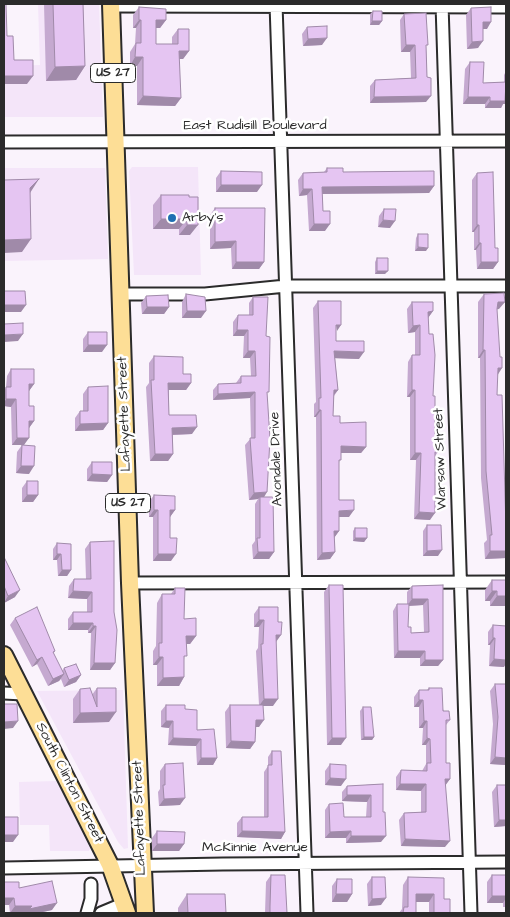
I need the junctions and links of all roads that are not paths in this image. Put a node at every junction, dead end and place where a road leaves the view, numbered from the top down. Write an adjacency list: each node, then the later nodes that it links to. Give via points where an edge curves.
1 (111, 5): 2 (street); 6 (highway, Lafayette Street / US 27)
2 (276, 5): 3 (street); 7 (street, Avondale Drive)
3 (442, 5): 4 (street); 5 (street, Warsaw Street)
4 (506, 7)
5 (446, 140): 7 (street, East Rudisill Boulevard); 8 (street, East Rudisill Boulevard); 11 (street, Warsaw Street)
6 (116, 141): 7 (street, East Rudisill Boulevard); 9 (street, East Rudisill Boulevard); 13 (highway, Lafayette Street / US 27)
7 (281, 141): 10 (street, Avondale Drive)
8 (506, 141)
9 (4, 142)
10 (286, 286): 11 (street); 13 (street, via 205,294); 16 (street, Avondale Drive)
11 (451, 286): 12 (street); 17 (street, Warsaw Street)
12 (506, 286)
13 (121, 294): 15 (highway, Lafayette Street / US 27)
14 (506, 582): 17 (street)
15 (130, 583): 16 (street); 25 (highway, Lafayette Street / US 27)
16 (297, 583): 17 (street); 22 (street, Avondale Drive)
17 (460, 584): 23 (street, Warsaw Street)
18 (4, 656): 20 (highway, South Clinton Street)
19 (4, 693): 20 (street)
20 (23, 694): 24 (highway, South Clinton Street)
21 (506, 862): 23 (street, McKinnie Avenue)
22 (305, 863): 23 (street, McKinnie Avenue); 25 (street, McKinnie Avenue); 32 (street, Avondale Drive)
23 (468, 863): 33 (street, Warsaw Street)
24 (110, 865): 25 (street, McKinnie Avenue); 26 (street, McKinnie Avenue); 28 (highway, South Clinton Street)
25 (141, 865): 31 (highway, Lafayette Street / US 27)
26 (4, 868)
27 (91, 884): 29 (street)
28 (126, 908): 30 (street)
29 (87, 913)
30 (100, 913)
31 (145, 913)
32 (307, 913)
33 (471, 913)

